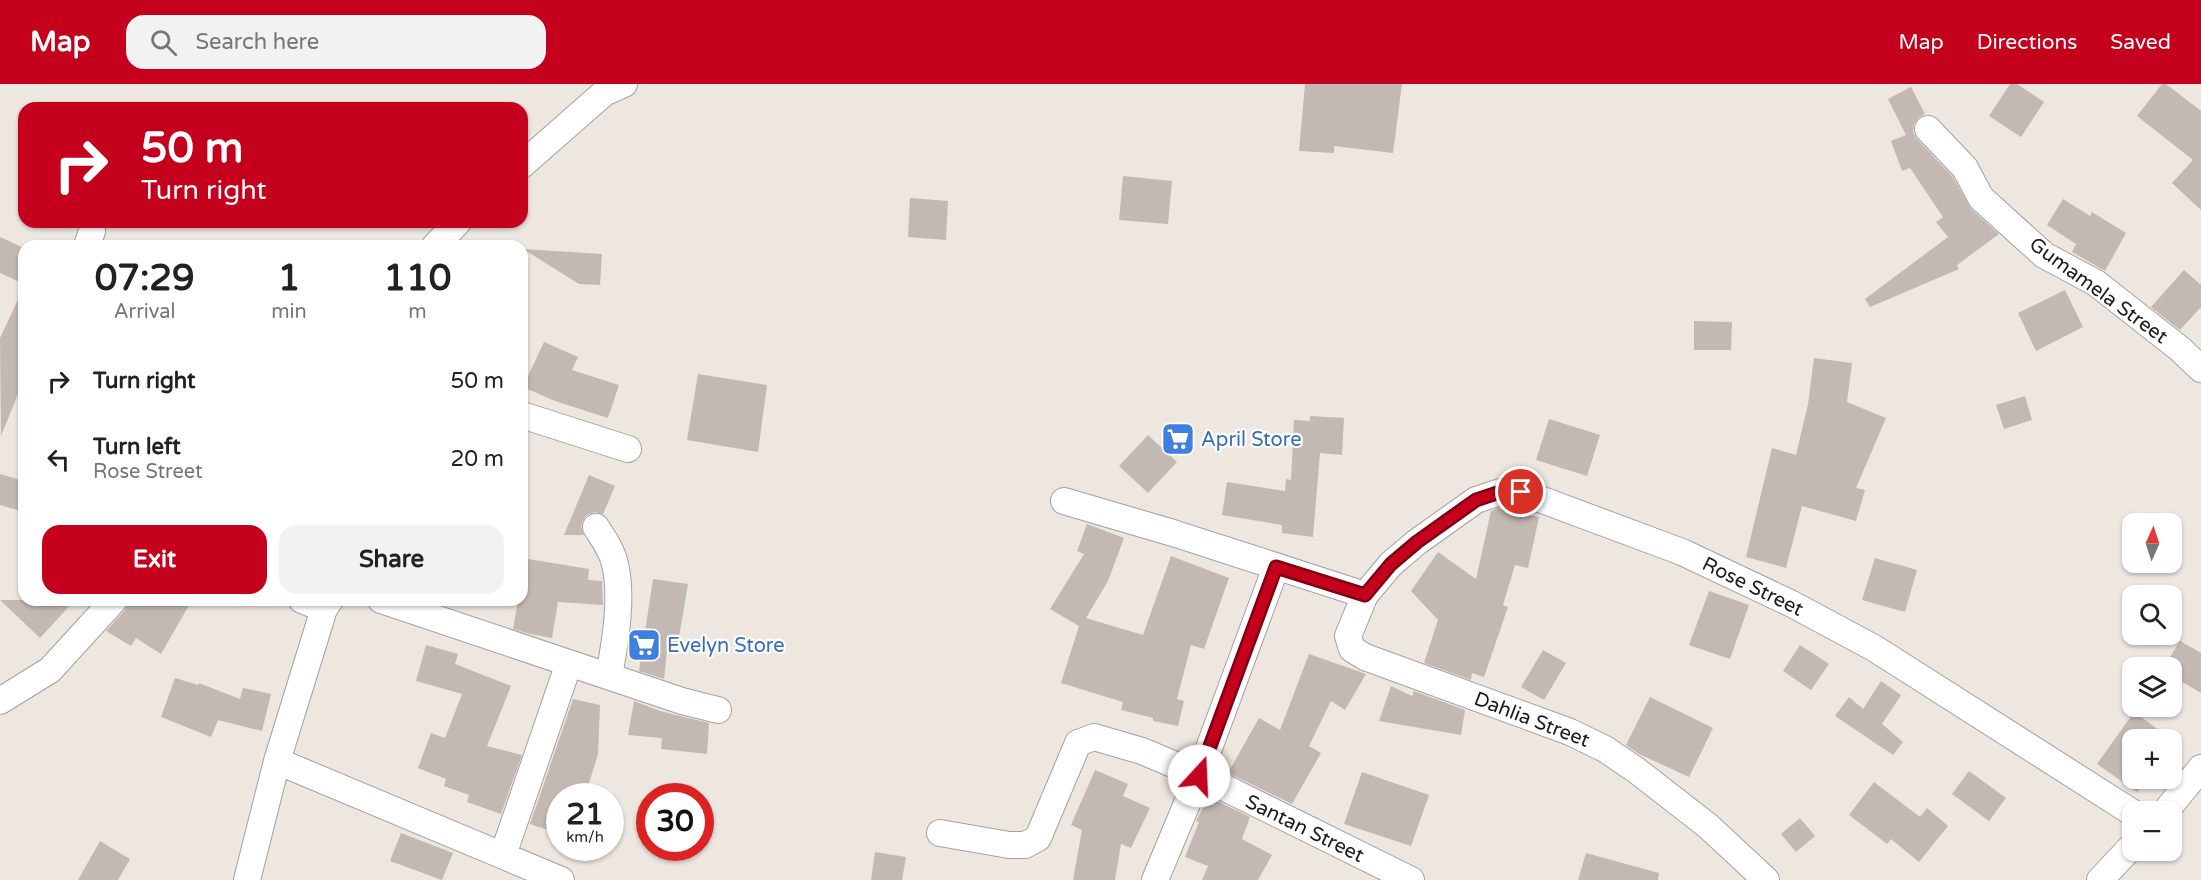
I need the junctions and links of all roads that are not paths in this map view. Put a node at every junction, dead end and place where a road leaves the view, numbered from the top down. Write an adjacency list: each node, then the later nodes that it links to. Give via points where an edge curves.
1 (624, 84): 3 (street, via 604,93)
2 (1928, 129): 6 (street, Gumamela Street, via 1965,168 1981,198 2044,255 2096,283)
3 (528, 160)
4 (452, 228): 5 (street)
5 (441, 240)
6 (2201, 369)
7 (528, 417): 8 (street)
8 (628, 449)
9 (1064, 501): 11 (street)
10 (596, 527): 17 (street, via 615,565 618,628)
11 (1276, 567): 12 (street); 22 (street)
12 (1365, 595): 24 (street, Rose Street, via 1391,564 1476,500 1500,492 1521,492 1682,552 1792,604 1874,648); 32 (street, Dahlia Street, via 1348,636 1352,649 1605,749 1708,826)
13 (109, 606): 18 (street, via 50,670)
14 (318, 606): 20 (street)
15 (399, 606): 16 (street)
16 (569, 663): 17 (street); 26 (street)
17 (609, 676): 19 (street, via 682,702)
18 (0, 701)
19 (718, 710)
20 (277, 761): 26 (street); 28 (street)
21 (2201, 768): 23 (street)
22 (1199, 776): 25 (street, Santan Street, via 1142,751 1094,737 1077,743 1038,838 1025,845 1009,845); 30 (street); 31 (street, Santan Street)
23 (2174, 801)
24 (2122, 806)
25 (940, 833)
26 (503, 855): 29 (street)
27 (2122, 857): 33 (street)
28 (247, 880)
29 (561, 880)
30 (1155, 880)
31 (1411, 880)
32 (1766, 880)
33 (2100, 880)

